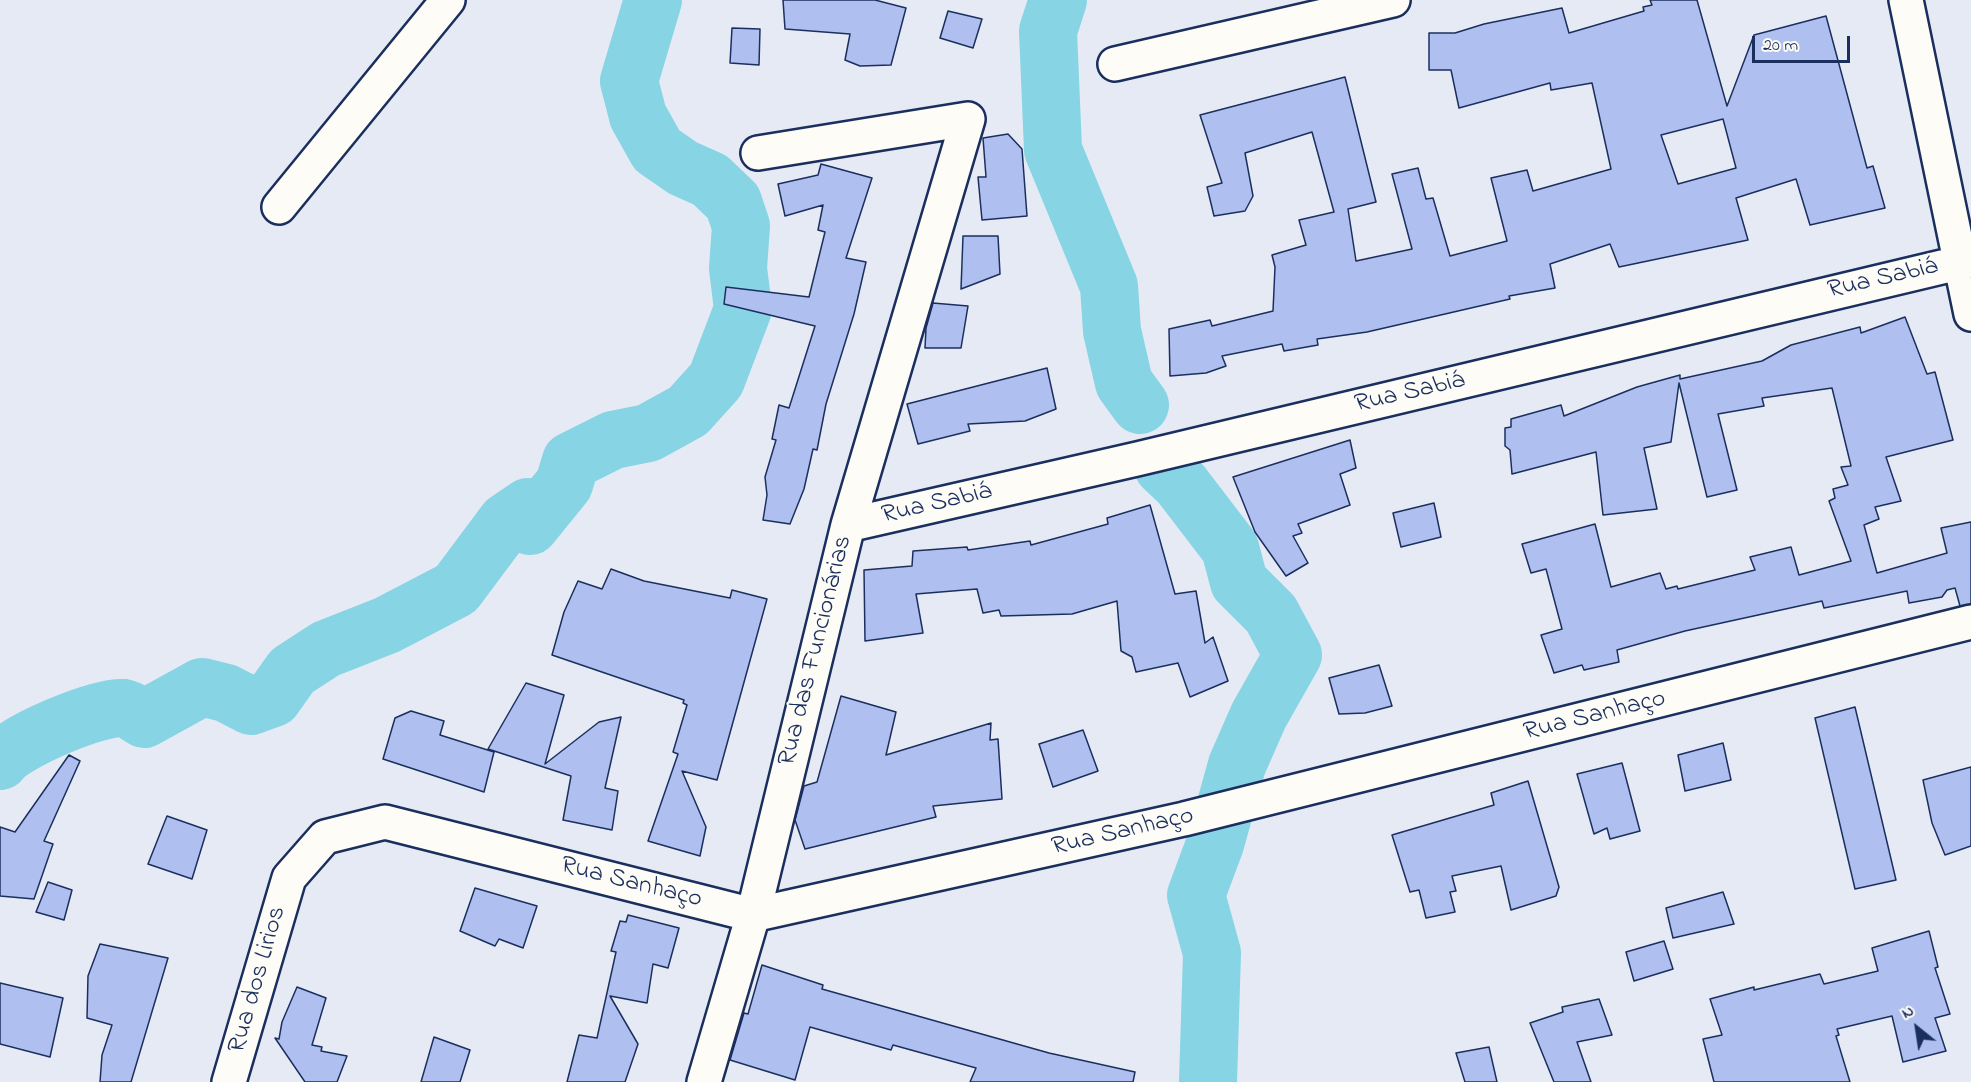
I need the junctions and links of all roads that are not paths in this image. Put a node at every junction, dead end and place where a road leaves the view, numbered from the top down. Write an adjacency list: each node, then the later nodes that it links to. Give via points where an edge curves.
1 (448, 0): 6 (street)
2 (1393, 0): 4 (street)
3 (1906, 0): 7 (street)
4 (1115, 64)
5 (758, 153): 9 (street, Rua das Funcionárias, via 968,119)
6 (279, 207)
7 (1965, 261): 8 (street); 9 (street, Rua Sabiá)
8 (1971, 314)
9 (848, 525): 12 (street, Rua das Funcionárias)
10 (1971, 622): 12 (street, Rua Sanhaço, via 1263,800)
11 (289, 878): 12 (street, Rua Sanhaço, via 325,837 386,822); 13 (street, Rua dos Lirios)
12 (753, 915): 14 (street, Rua das Funcionárias)
13 (229, 1082)
14 (704, 1082)

